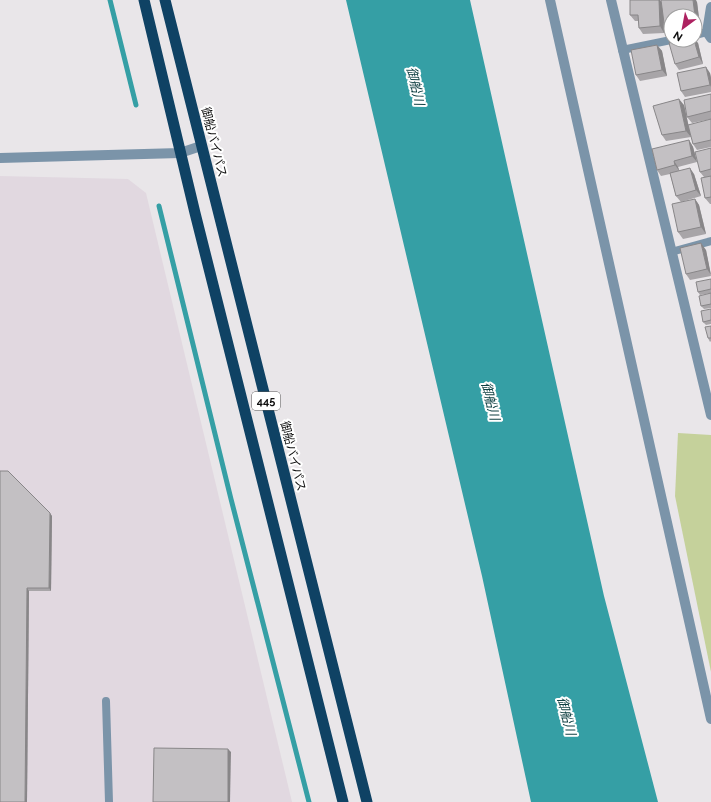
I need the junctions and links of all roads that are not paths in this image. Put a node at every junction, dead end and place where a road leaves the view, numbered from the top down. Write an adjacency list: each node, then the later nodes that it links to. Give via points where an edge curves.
1 (144, 0): 10 (highway, 445)
2 (165, 0): 9 (highway, 御船バイパス / 445)
3 (550, 0): 16 (street)
4 (611, 0): 8 (street)
5 (711, 7): 6 (street)
6 (709, 35)
7 (663, 42): 8 (lane)
8 (622, 50): 13 (street)
9 (201, 146): 10 (street); 19 (highway, 御船バイパス / 445)
10 (180, 153): 11 (street); 18 (highway, 445)
11 (0, 158)
12 (711, 240): 13 (lane)
13 (671, 252): 14 (street)
14 (711, 415)
15 (106, 701): 17 (lane)
16 (711, 719)
17 (109, 802)
18 (343, 802)
19 (367, 802)

